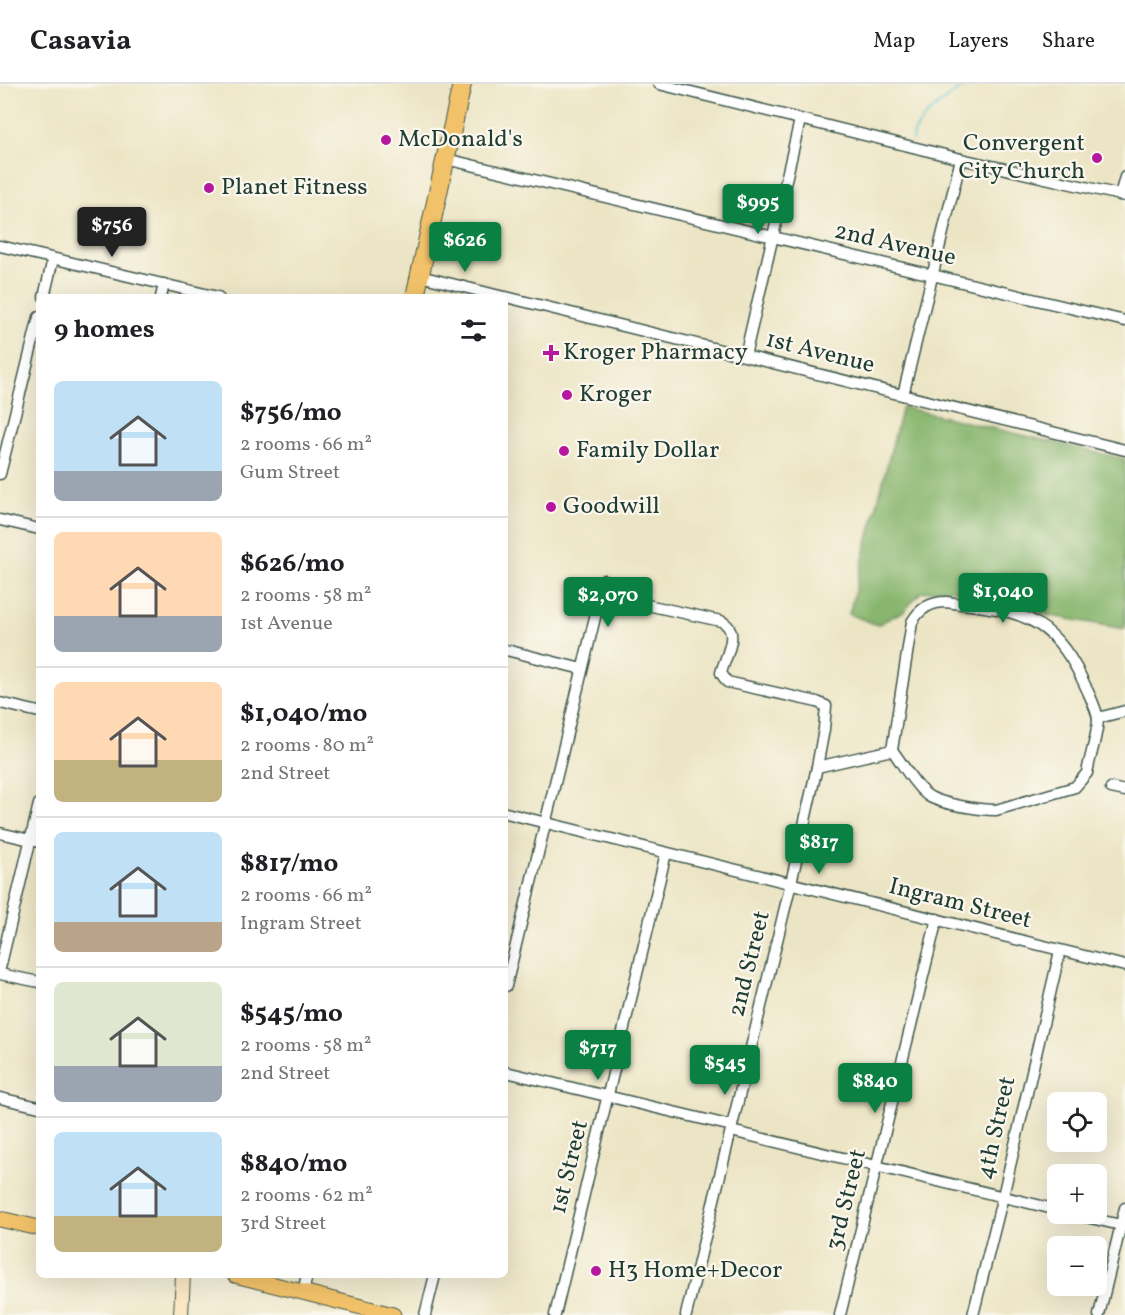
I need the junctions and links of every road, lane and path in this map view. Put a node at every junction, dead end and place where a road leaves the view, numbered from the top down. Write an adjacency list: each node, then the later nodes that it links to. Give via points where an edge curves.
1 (462, 84): 4 (highway)
2 (659, 84): 3 (street)
3 (801, 120): 5 (street); 8 (street)
4 (446, 159): 8 (street, 2nd Avenue); 11 (highway)
5 (961, 159): 7 (street); 12 (street)
6 (1125, 177): 7 (street)
7 (1123, 196)
8 (772, 237): 12 (street, 2nd Avenue); 22 (street)
9 (0, 246): 10 (street)
10 (53, 259): 13 (street); 14 (street)
11 (420, 276): 17 (highway); 18 (street, 1st Avenue)
12 (933, 276): 20 (street, 2nd Avenue); 23 (street)
13 (164, 284): 15 (street); 16 (street)
14 (45, 294)
15 (162, 294)
16 (206, 294)
17 (416, 294)
18 (493, 294)
19 (508, 298): 22 (street, 1st Avenue)
20 (1125, 321)
21 (36, 329): 25 (street)
22 (745, 356): 23 (street, 1st Avenue)
23 (903, 395): 24 (street, 1st Avenue)
24 (1125, 450)
25 (0, 474)
26 (0, 520): 27 (street)
27 (36, 528)
28 (604, 580): 29 (street)
29 (601, 595): 31 (street); 37 (street, 2nd Street, via 728,624 732,639 721,673 727,682 817,702 827,708)
30 (508, 650): 31 (street)
31 (582, 669): 41 (street)
32 (0, 703): 33 (street)
33 (36, 711)
34 (1125, 711): 35 (street)
35 (1098, 718): 36 (street, via 1082,781 1075,787 996,810 933,799 924,793); 36 (street, via 1078,670 1050,632 1003,609 937,602 917,612 912,622)
36 (892, 750): 37 (street)
37 (817, 767): 45 (street, 2nd Street)
38 (1111, 788): 39 (street)
39 (1125, 791)
40 (508, 814): 41 (street, Ingram Street)
41 (544, 823): 44 (street, Ingram Street); 51 (street)
42 (0, 833): 43 (street)
43 (34, 841): 49 (street)
44 (666, 853): 45 (street, Ingram Street); 54 (street, 1st Street)
45 (791, 883): 46 (street, Ingram Street); 57 (street, 2nd Street)
46 (937, 920): 47 (street, Ingram Street); 58 (street, 3rd Street)
47 (1060, 951): 48 (street, Ingram Street); 59 (street, 4th Street)
48 (1125, 966)
49 (0, 968)
50 (0, 974): 52 (street)
51 (508, 977)
52 (36, 981)
53 (508, 1072): 54 (street)
54 (609, 1096): 57 (street); 75 (street, 1st Street)
55 (0, 1098): 56 (street)
56 (36, 1106)
57 (731, 1128): 58 (street); 76 (street, 2nd Street)
58 (877, 1166): 59 (street); 77 (street, 3rd Street)
59 (1003, 1196): 60 (street); 78 (street, 4th Street)
60 (1047, 1207)
61 (1125, 1208): 64 (street)
62 (0, 1219): 65 (main road)
63 (1107, 1222): 64 (street)
64 (1123, 1226): 79 (street)
65 (36, 1227)
66 (183, 1278): 72 (main road)
67 (247, 1278): 70 (main road)
68 (306, 1278): 70 (street)
69 (434, 1278): 74 (street)
70 (303, 1292): 71 (main road)
71 (353, 1310): 73 (main road)
72 (181, 1315)
73 (393, 1315)
74 (425, 1315)
75 (555, 1315)
76 (686, 1315)
77 (840, 1315)
78 (973, 1315)
79 (1099, 1315)

